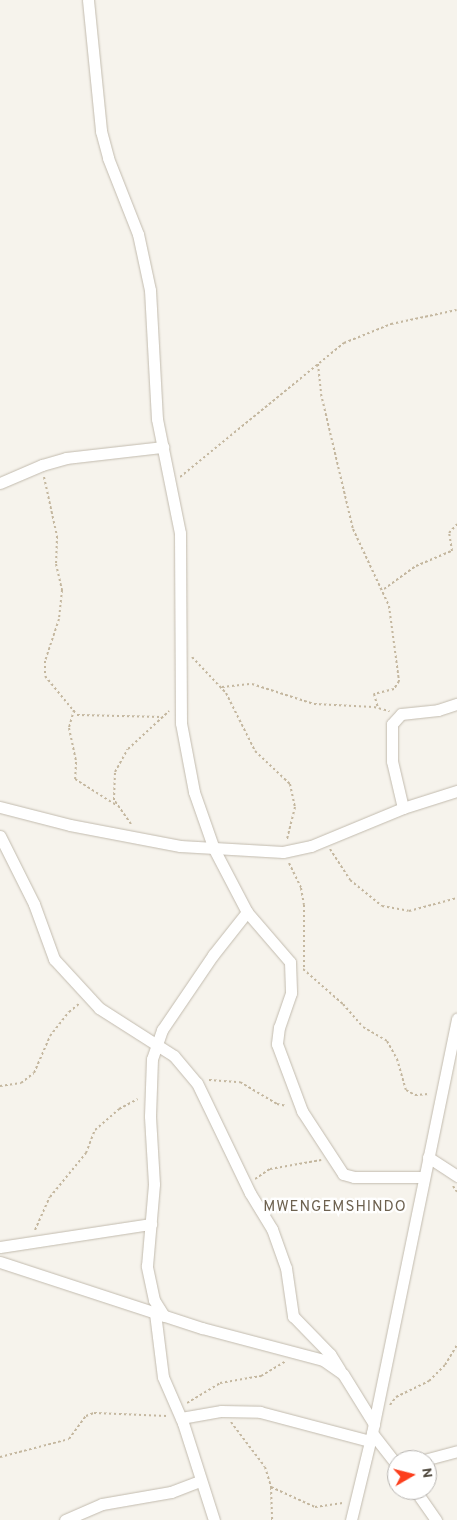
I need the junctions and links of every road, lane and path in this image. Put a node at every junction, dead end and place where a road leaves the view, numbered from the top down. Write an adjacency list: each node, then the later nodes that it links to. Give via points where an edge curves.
1 (88, 0): 4 (street, via 104,146 132,217 150,290 155,404)
2 (457, 310): 3 (path, via 369,331 344,343)
3 (318, 364): 7 (path); 9 (path, via 321,394 353,529)
4 (163, 447): 5 (street, via 78,456); 7 (street)
5 (42, 465): 6 (street); 15 (path, via 57,536 56,564 62,590 59,620 43,669 50,684)
6 (0, 483)
7 (172, 484): 10 (street, via 182,551)
8 (457, 524): 9 (path, via 449,533 452,551 416,566)
9 (383, 589): 14 (path, via 390,606 399,681 394,688 374,694)
10 (180, 639): 11 (path, via 186,651); 12 (street)
11 (222, 687): 14 (path, via 252,684 314,704); 27 (path, via 248,742 290,784 294,807)
12 (180, 701): 17 (path); 26 (street, via 194,792)
13 (457, 704): 16 (street, via 438,710)
14 (378, 708): 16 (path)
15 (74, 710): 17 (path, via 81,716); 19 (path, via 69,728 76,762 75,779)
16 (401, 714): 21 (street, via 392,724 391,740)
17 (162, 717): 19 (path, via 120,761 113,790)
18 (457, 791): 21 (street)
19 (117, 805): 22 (path)
20 (0, 807): 26 (street, via 96,831)
21 (403, 808): 24 (street)
22 (132, 826)
23 (0, 836): 25 (street)
24 (324, 841): 27 (street); 28 (path, via 350,880 382,906 409,911)
25 (3, 850): 32 (street, via 34,904 54,959)
26 (214, 850): 27 (street); 29 (street)
27 (283, 852): 31 (path, via 298,882 304,905)
28 (457, 898)
29 (247, 912): 30 (street); 34 (street, via 213,955)
30 (290, 962): 31 (path); 41 (street, via 291,993 279,1027 277,1044)
31 (304, 969): 39 (path, via 344,1004 363,1028 387,1040 397,1059 406,1090 415,1095)
32 (91, 1000): 34 (street, via 112,1018); 38 (path, via 78,1005 61,1021 50,1036 34,1073 21,1083)
33 (457, 1019): 35 (street)
34 (156, 1044): 37 (street, via 174,1056); 40 (street)
35 (446, 1073): 36 (street); 39 (street)
36 (457, 1078)
37 (197, 1083): 41 (path, via 233,1080 278,1104); 46 (street)
38 (0, 1086)
39 (442, 1092): 42 (street)
40 (150, 1095): 47 (street, via 154,1184); 48 (path, via 119,1109 95,1130 86,1153 70,1169 44,1207)
41 (299, 1103): 43 (street)
42 (428, 1157): 44 (street); 45 (street)
43 (331, 1158): 45 (street, via 343,1174 354,1177); 46 (path, via 270,1169 254,1181)
44 (457, 1176)
45 (423, 1177): 58 (street)
46 (250, 1193): 54 (street, via 278,1242 286,1268 293,1316 330,1354)
47 (151, 1224): 48 (street); 51 (street, via 148,1282)
48 (28, 1243): 49 (street)
49 (0, 1247)
50 (0, 1262): 51 (street)
51 (159, 1315): 53 (street); 57 (street, via 163,1377)
52 (457, 1345): 55 (path, via 445,1365 429,1381 396,1397)
53 (295, 1355): 54 (street, via 323,1360); 57 (path, via 261,1376 208,1388)
54 (340, 1370): 58 (street)
55 (389, 1408)
56 (221, 1411): 57 (street); 58 (street, via 260,1412); 64 (path, via 254,1449)
57 (180, 1417): 62 (path, via 94,1412 86,1416 69,1438); 63 (street)
58 (372, 1432): 60 (street); 65 (street)
59 (457, 1451): 61 (street)
60 (387, 1452)
61 (437, 1456)
62 (0, 1457)
63 (200, 1481): 67 (street, via 171,1492 102,1504); 68 (street)
64 (271, 1487): 65 (path, via 316,1507); 69 (path)
65 (355, 1500): 70 (street)
66 (422, 1500): 71 (street)
67 (65, 1520)
68 (214, 1520)
69 (272, 1520)
70 (351, 1520)
71 (436, 1520)

